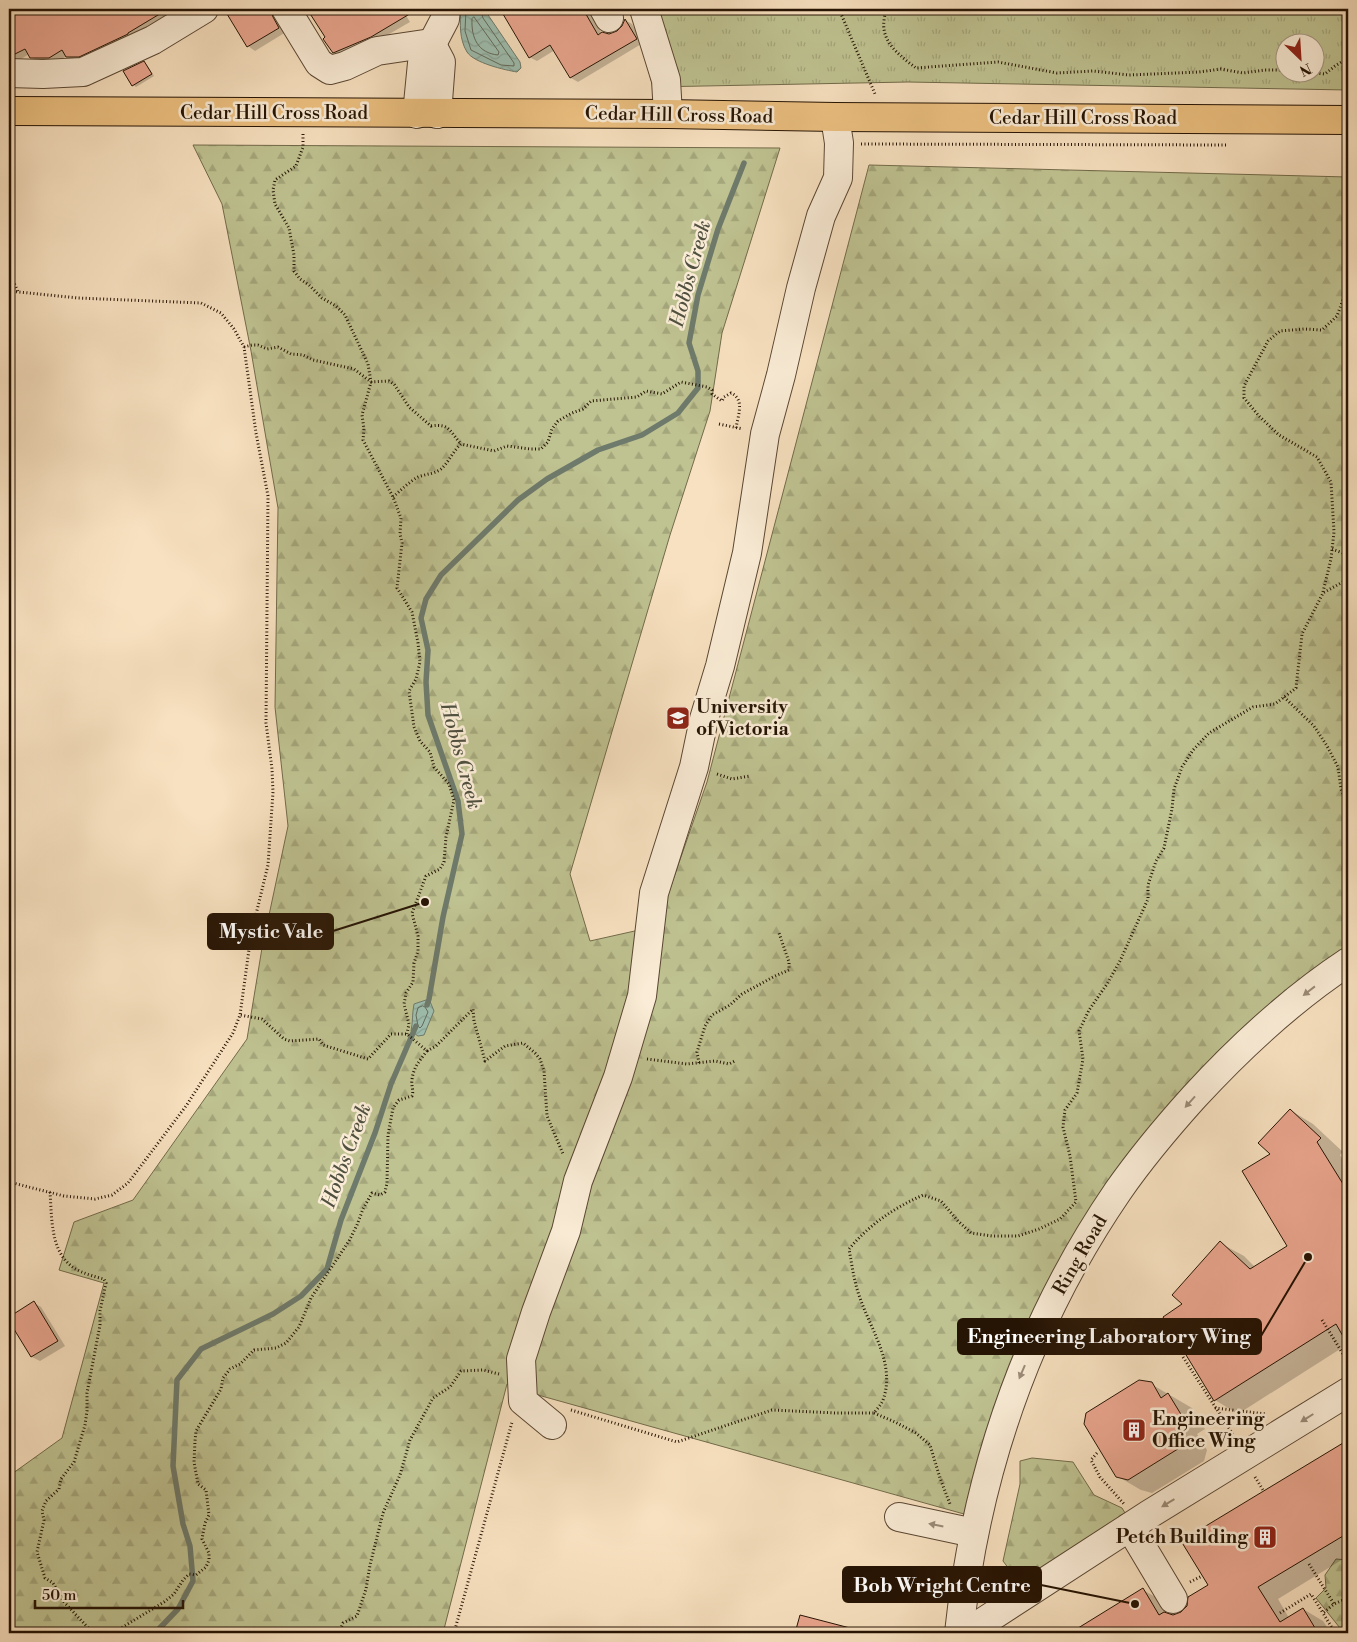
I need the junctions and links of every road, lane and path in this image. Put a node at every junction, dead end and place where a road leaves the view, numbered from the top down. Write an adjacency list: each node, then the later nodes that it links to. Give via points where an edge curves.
1 (204, 9): 10 (street, via 153,40 83,72)
2 (286, 9): 7 (street, via 318,63 330,70 377,51)
3 (446, 9): 7 (street, via 445,19)
4 (644, 9): 16 (street, via 666,80)
5 (839, 9): 12 (path)
6 (886, 9): 9 (path, via 884,29 889,42 916,68 998,62 1057,73 1094,71 1129,76 1221,69 1243,73)
7 (431, 43): 15 (street, via 422,63)
8 (1348, 58): 11 (path)
9 (1274, 70)
10 (9, 73)
11 (1324, 74)
12 (876, 95)
13 (9, 111): 14 (main road, Cedar Hill Cross Road)
14 (302, 113): 15 (main road, Cedar Hill Cross Road); 25 (path, via 303,147 300,158 296,166 275,180 275,204 290,228 294,271 344,315 368,364)
15 (427, 114): 16 (main road, Cedar Hill Cross Road)
16 (668, 114): 18 (main road, Cedar Hill Cross Road)
17 (1348, 120): 18 (main road, Cedar Hill Cross Road)
18 (837, 130): 19 (path, via 895,145); 34 (street, via 838,178 821,216 765,434 747,553)
19 (1231, 145)
20 (9, 272): 23 (path)
21 (1348, 286): 29 (path, via 1337,316 1322,330 1280,331 1268,341 1244,386 1244,398 1259,416 1279,435 1317,458 1331,482)
22 (9, 291): 23 (path)
23 (19, 293): 24 (path, via 201,303 221,313)
24 (244, 347): 25 (path, via 278,347 291,354 354,369); 39 (path, via 268,496 266,723 273,792 268,865 251,935)
25 (371, 382): 27 (path, via 394,384 409,407 431,426 448,428); 28 (path, via 362,415 363,440)
26 (736, 428): 27 (path, via 738,397 732,393 722,401 714,397 710,389 681,382 662,394 646,392 637,397 591,401 583,409 558,421 541,449 507,446 494,451)
27 (461, 444): 28 (path, via 442,468 416,478)
28 (393, 497): 40 (path, via 400,518 402,543 397,588 412,612 420,662 409,692 410,710 417,734 430,752 434,767 449,784 454,800 444,862 440,870 426,876 412,912 418,951 413,982 404,1004 409,1024)
29 (1332, 549): 30 (path); 32 (path)
30 (1348, 554)
31 (1348, 579): 32 (path)
32 (1323, 593): 33 (path, via 1302,634 1296,688)
33 (1284, 697): 36 (path, via 1314,726 1327,746 1338,767 1341,789); 53 (path, via 1276,704 1253,707 1208,733 1182,767 1174,789 1164,848 1148,885 1148,899 1120,962 1079,1031 1083,1059 1077,1093 1065,1110 1063,1126 1076,1202 1060,1218 1039,1229 1018,1236 985,1235 971,1234 941,1201 923,1195 879,1219 849,1249 859,1297 882,1351 887,1383 883,1402)
34 (694, 767): 35 (path, via 732,779); 43 (street, via 654,893 642,996)
35 (750, 776)
36 (1348, 806)
37 (779, 933): 44 (path, via 789,962 788,970 742,994 712,1015 697,1052)
38 (1348, 962): 61 (street, Ring Road, one-way to 61, via 1282,1012 1237,1053 1168,1126 1118,1190 1082,1249 1038,1333 1010,1401)
39 (240, 1015): 40 (path, via 262,1019 284,1039 319,1039 323,1045 368,1059 390,1034); 47 (path, via 233,1033 186,1106 128,1183 112,1195 95,1199)
40 (407, 1034): 41 (path)
41 (427, 1051): 45 (path, via 473,1009 485,1061 505,1046 523,1043 535,1053 544,1071 547,1116 564,1155 565,1165); 71 (path, via 416,1066 412,1096 399,1100 393,1108 385,1192 380,1195 372,1193 348,1242 311,1298 299,1327 286,1343 276,1348 254,1350 230,1369 196,1430 194,1462 198,1484 206,1490 209,1515 202,1539 209,1553 206,1567 190,1574 164,1602)
42 (735, 1060): 44 (path, via 729,1064 715,1061)
43 (622, 1062): 44 (path, via 652,1059); 45 (street)
44 (699, 1063)
45 (578, 1181): 51 (street, via 566,1231 521,1360)
46 (9, 1182): 47 (path)
47 (50, 1192): 70 (path, via 53,1234 59,1251 76,1269 104,1279 106,1283 87,1393 85,1426 74,1462 42,1511 44,1520 37,1552 46,1578)
48 (1322, 1320): 50 (path)
49 (1183, 1357): 56 (path)
50 (1348, 1362)
51 (522, 1390): 54 (street, via 523,1401); 72 (path, via 501,1375 470,1370 461,1371 450,1387 433,1398 410,1440 400,1475 383,1513 357,1616 343,1623); 73 (path)
52 (1348, 1392): 56 (street, one-way to 56)
53 (874, 1413): 54 (path, via 772,1410 677,1442); 61 (path, via 909,1429 930,1445 940,1478)
54 (560, 1417)
55 (1097, 1453): 60 (path, via 1091,1460 1100,1477)
56 (1247, 1455): 60 (street, one-way to 60)
57 (1258, 1480): 58 (path)
58 (1263, 1490)
59 (899, 1518): 61 (street, one-way to 59)
60 (1135, 1524): 66 (street); 75 (street)
61 (967, 1531): 74 (street, Ring Road)
62 (1309, 1564): 67 (path)
63 (988, 1572): 64 (path)
64 (987, 1581)
65 (1348, 1598): 67 (path)
66 (1173, 1599)
67 (1334, 1604): 69 (path)
68 (1280, 1613): 69 (path, via 1311,1594)
69 (1323, 1614): 76 (path)
70 (93, 1633)
71 (114, 1633)
72 (338, 1633)
73 (454, 1633)
74 (959, 1633)
75 (966, 1633)
76 (1335, 1633)

